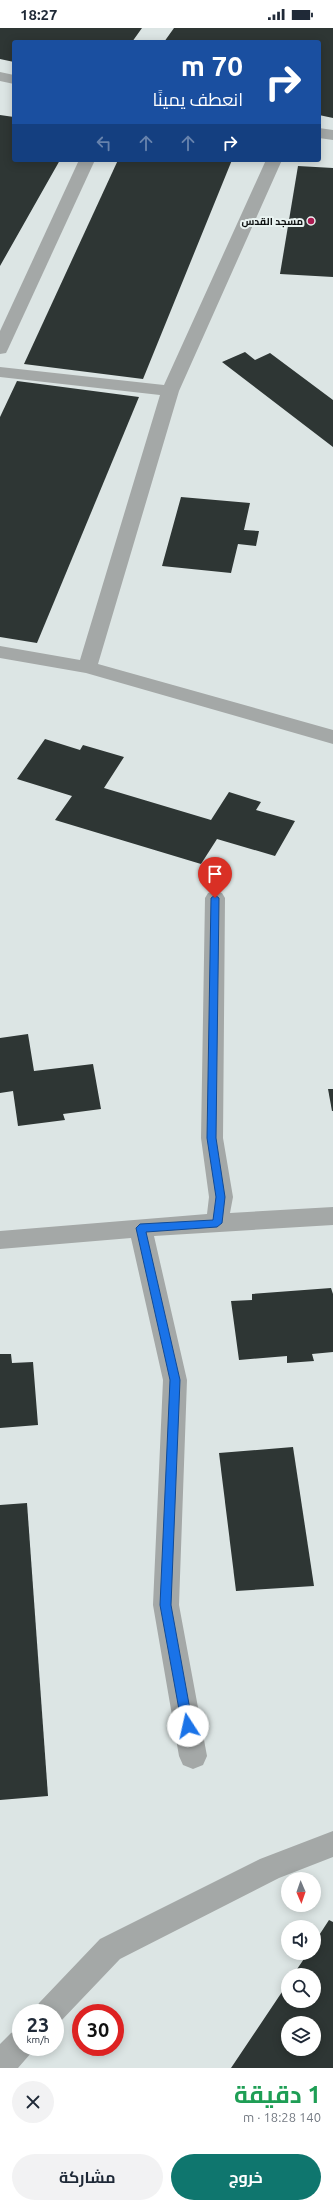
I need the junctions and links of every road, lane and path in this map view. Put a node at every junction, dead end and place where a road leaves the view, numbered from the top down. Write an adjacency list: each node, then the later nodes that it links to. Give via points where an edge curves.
1 (321, 133): 2 (street)
2 (333, 135)
3 (86, 162): 5 (street)
4 (273, 162): 7 (street)
5 (0, 349)
6 (0, 372): 7 (street)
7 (170, 391): 9 (street)
8 (0, 652): 9 (street)
9 (87, 667): 10 (street)
10 (333, 737)
11 (215, 898): 13 (street, via 212,1138 221,1197)
12 (333, 1216): 13 (street)
13 (217, 1223): 14 (street)
14 (140, 1228): 15 (street); 16 (street, via 175,1380 166,1605)
15 (0, 1240)
16 (193, 1756)
17 (333, 1844): 18 (street, via 270,1868 110,1949)
18 (58, 2004)
19 (12, 2052): 20 (street)
20 (0, 2065)

